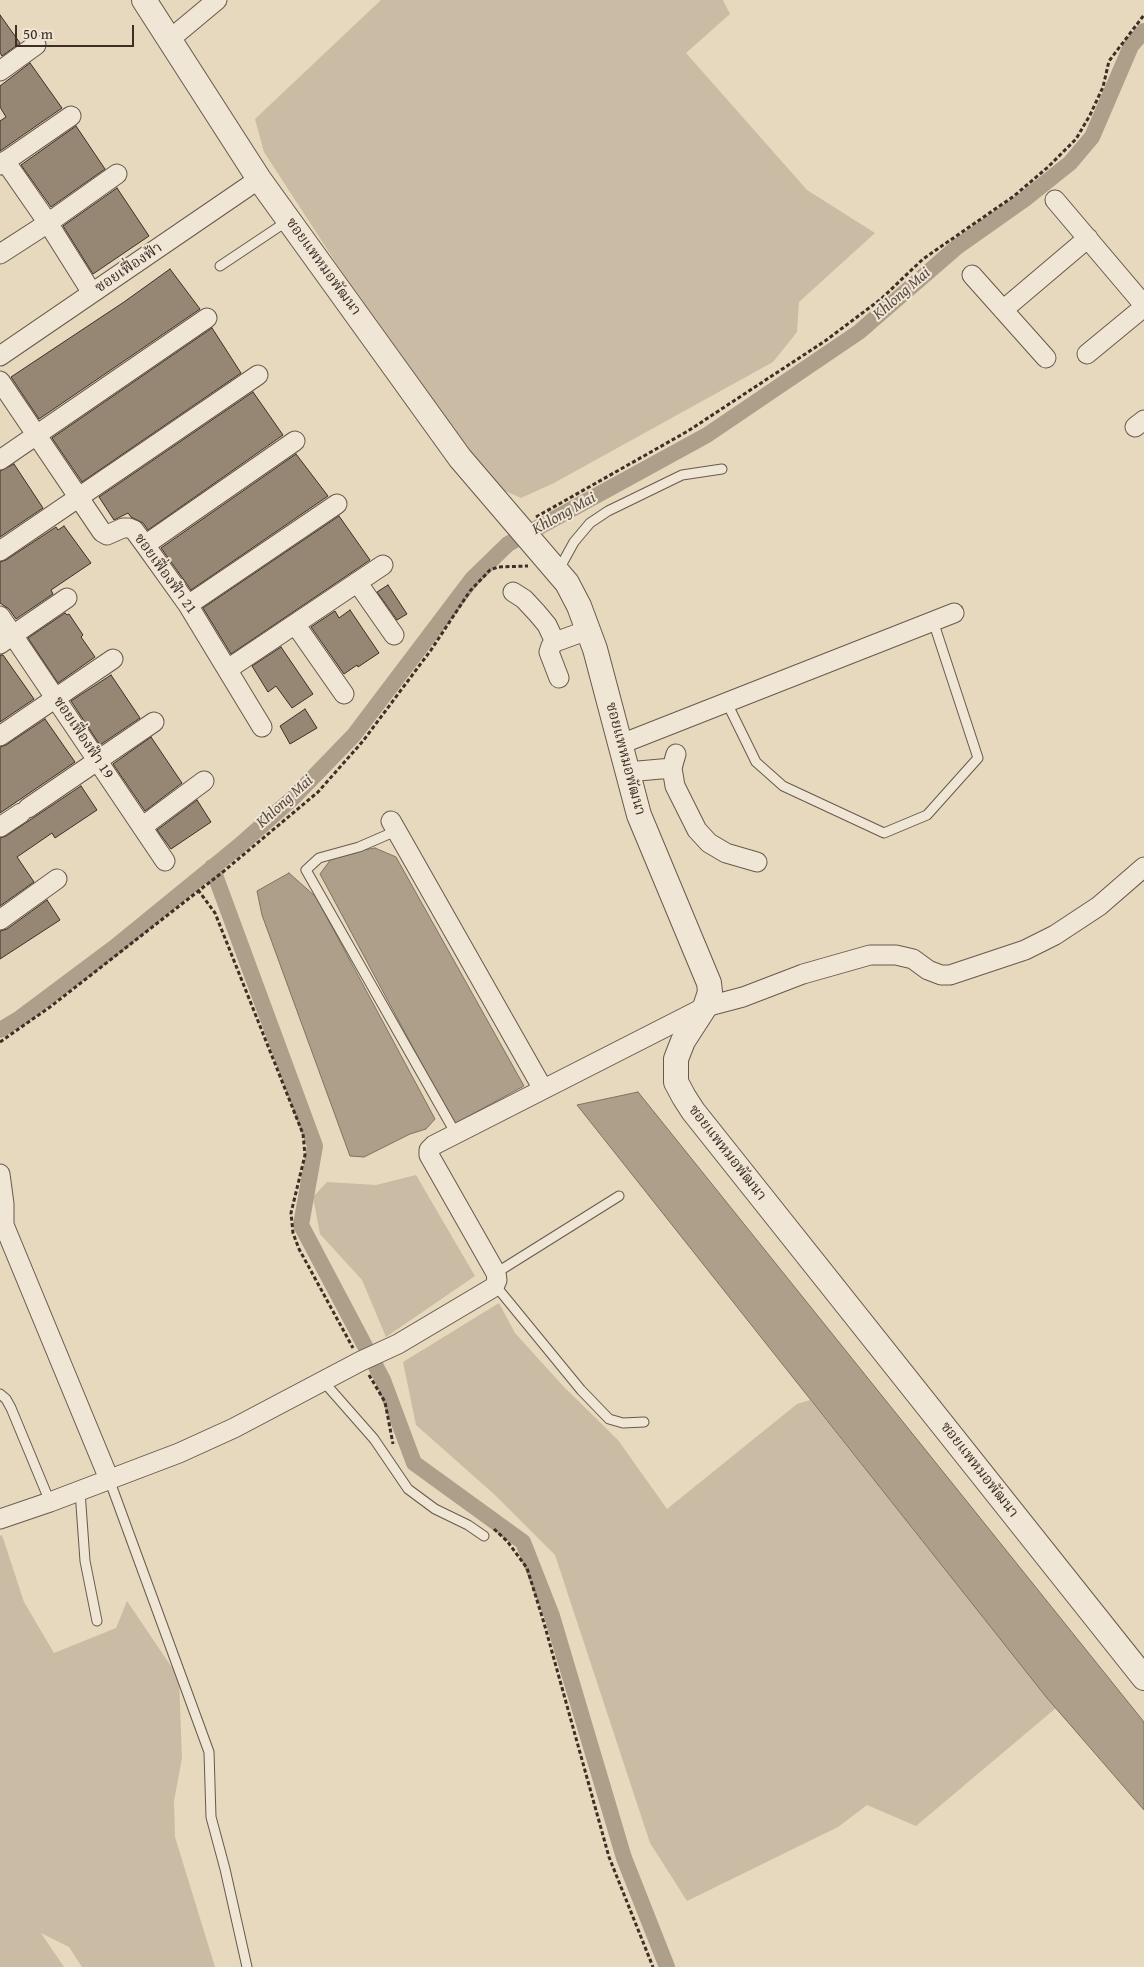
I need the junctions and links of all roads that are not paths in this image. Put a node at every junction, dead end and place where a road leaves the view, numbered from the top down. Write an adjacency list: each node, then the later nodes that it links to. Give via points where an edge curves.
1 (144, 0): 3 (street, ซอยแพหมอพัฒนา)
2 (217, 0): 3 (street)
3 (170, 40): 9 (street, ซอยแพหมอพัฒนา)
4 (36, 45): 5 (street)
5 (0, 71)
6 (72, 116): 7 (street)
7 (2, 163): 12 (street)
8 (117, 174): 12 (street)
9 (259, 179): 11 (street, ซอยแพหมอพัฒนา); 17 (street, ซอยเฟื่องฟ้า)
10 (1055, 200): 13 (street)
11 (289, 220): 15 (lane); 35 (street, ซอยแพหมอพัฒนา, via 460,458 524,522 535,546)
12 (48, 223): 14 (street); 17 (street)
13 (1088, 238): 18 (street); 19 (street)
14 (0, 254)
15 (220, 266)
16 (972, 276): 19 (street)
17 (92, 293): 22 (street, ซอยเฟื่องฟ้า)
18 (1144, 306): 21 (street)
19 (1004, 310): 23 (street)
20 (207, 318): 26 (street)
21 (1087, 354)
22 (0, 356)
23 (1046, 358)
24 (258, 375): 30 (street)
25 (0, 381): 26 (street, ซอยเฟื่องฟ้า 21)
26 (36, 435): 28 (street); 30 (street, ซอยเฟื่องฟ้า 21)
27 (295, 441): 32 (street)
28 (0, 460)
29 (722, 468): 35 (lane, via 682,475 602,515 590,523)
30 (78, 498): 32 (street, ซอยเฟื่องฟ้า 21, via 104,534 128,528 134,530); 33 (street)
31 (337, 504): 39 (street)
32 (145, 545): 39 (street, ซอยเฟื่องฟ้า 21)
33 (0, 550)
34 (384, 565): 36 (street)
35 (555, 569): 44 (street, ซอยแพหมอพัฒนา, via 567,583)
36 (357, 582): 43 (street); 45 (street)
37 (513, 592): 47 (street, via 542,619)
38 (67, 598): 46 (street)
39 (188, 605): 49 (street, ซอยเฟื่องฟ้า 21)
40 (954, 613): 42 (street)
41 (0, 616): 46 (street, ซอยเฟื่องฟ้า 19)
42 (934, 621): 53 (street); 53 (lane, via 978,758 927,815 884,833 783,786 756,762)
43 (295, 624): 49 (street); 51 (street)
44 (588, 630): 47 (street); 57 (street, ซอยแพหมอพัฒนา)
45 (394, 635)
46 (7, 640): 52 (street, ซอยเฟื่องฟ้า 19)
47 (555, 642): 50 (street, via 549,652)
48 (113, 659): 52 (street)
49 (228, 669): 55 (street, ซอยเฟื่องฟ้า 21)
50 (560, 678)
51 (344, 694)
52 (55, 698): 56 (street); 58 (street, ซอยเฟื่องฟ้า 19)
53 (727, 703): 57 (street)
54 (154, 722): 58 (street)
55 (262, 727)
56 (0, 736)
57 (621, 744): 59 (street, ซอยแพหมอพัฒนา)
58 (98, 761): 61 (street); 62 (street, ซอยเฟื่องฟ้า 19)
59 (629, 776): 65 (street, via 674,761 675,786 697,830 726,853); 69 (street, ซอยแพหมอพัฒนา, via 639,814 709,983 710,992)
60 (204, 781): 62 (street)
61 (0, 827)
62 (142, 827): 64 (street, ซอยเฟื่องฟ้า 19)
63 (394, 827): 70 (street); 71 (lane, via 388,834 351,850 319,858 306,870)
64 (165, 861)
65 (757, 862)
66 (1144, 867): 69 (street, via 1099,906 1055,935 986,964 950,975 928,970 914,959 870,955 804,974 743,997)
67 (57, 879): 68 (street)
68 (0, 920)
69 (705, 1006): 70 (street); 85 (street, ซอยแพหมอพัฒนา, via 683,1041 675,1065 676,1082 693,1111)
70 (543, 1089): 71 (street)
71 (456, 1134): 75 (street, via 434,1145 429,1155)
72 (0, 1174): 74 (street)
73 (619, 1196): 75 (lane)
74 (2, 1204): 79 (street, via 4,1225)
75 (496, 1279): 76 (street, via 398,1344); 78 (lane, via 581,1390 609,1420)
76 (323, 1381): 79 (street, via 180,1453); 83 (lane, via 374,1439 408,1489 435,1509)
77 (0, 1394): 81 (lane, via 11,1408)
78 (644, 1422)
79 (109, 1479): 80 (street); 86 (lane, via 209,1752 210,1817)
80 (80, 1490): 81 (street); 84 (lane, via 85,1561)
81 (50, 1502): 82 (street)
82 (0, 1519)
83 (484, 1536)
84 (97, 1621)
85 (1144, 1678)
86 (247, 1967)

